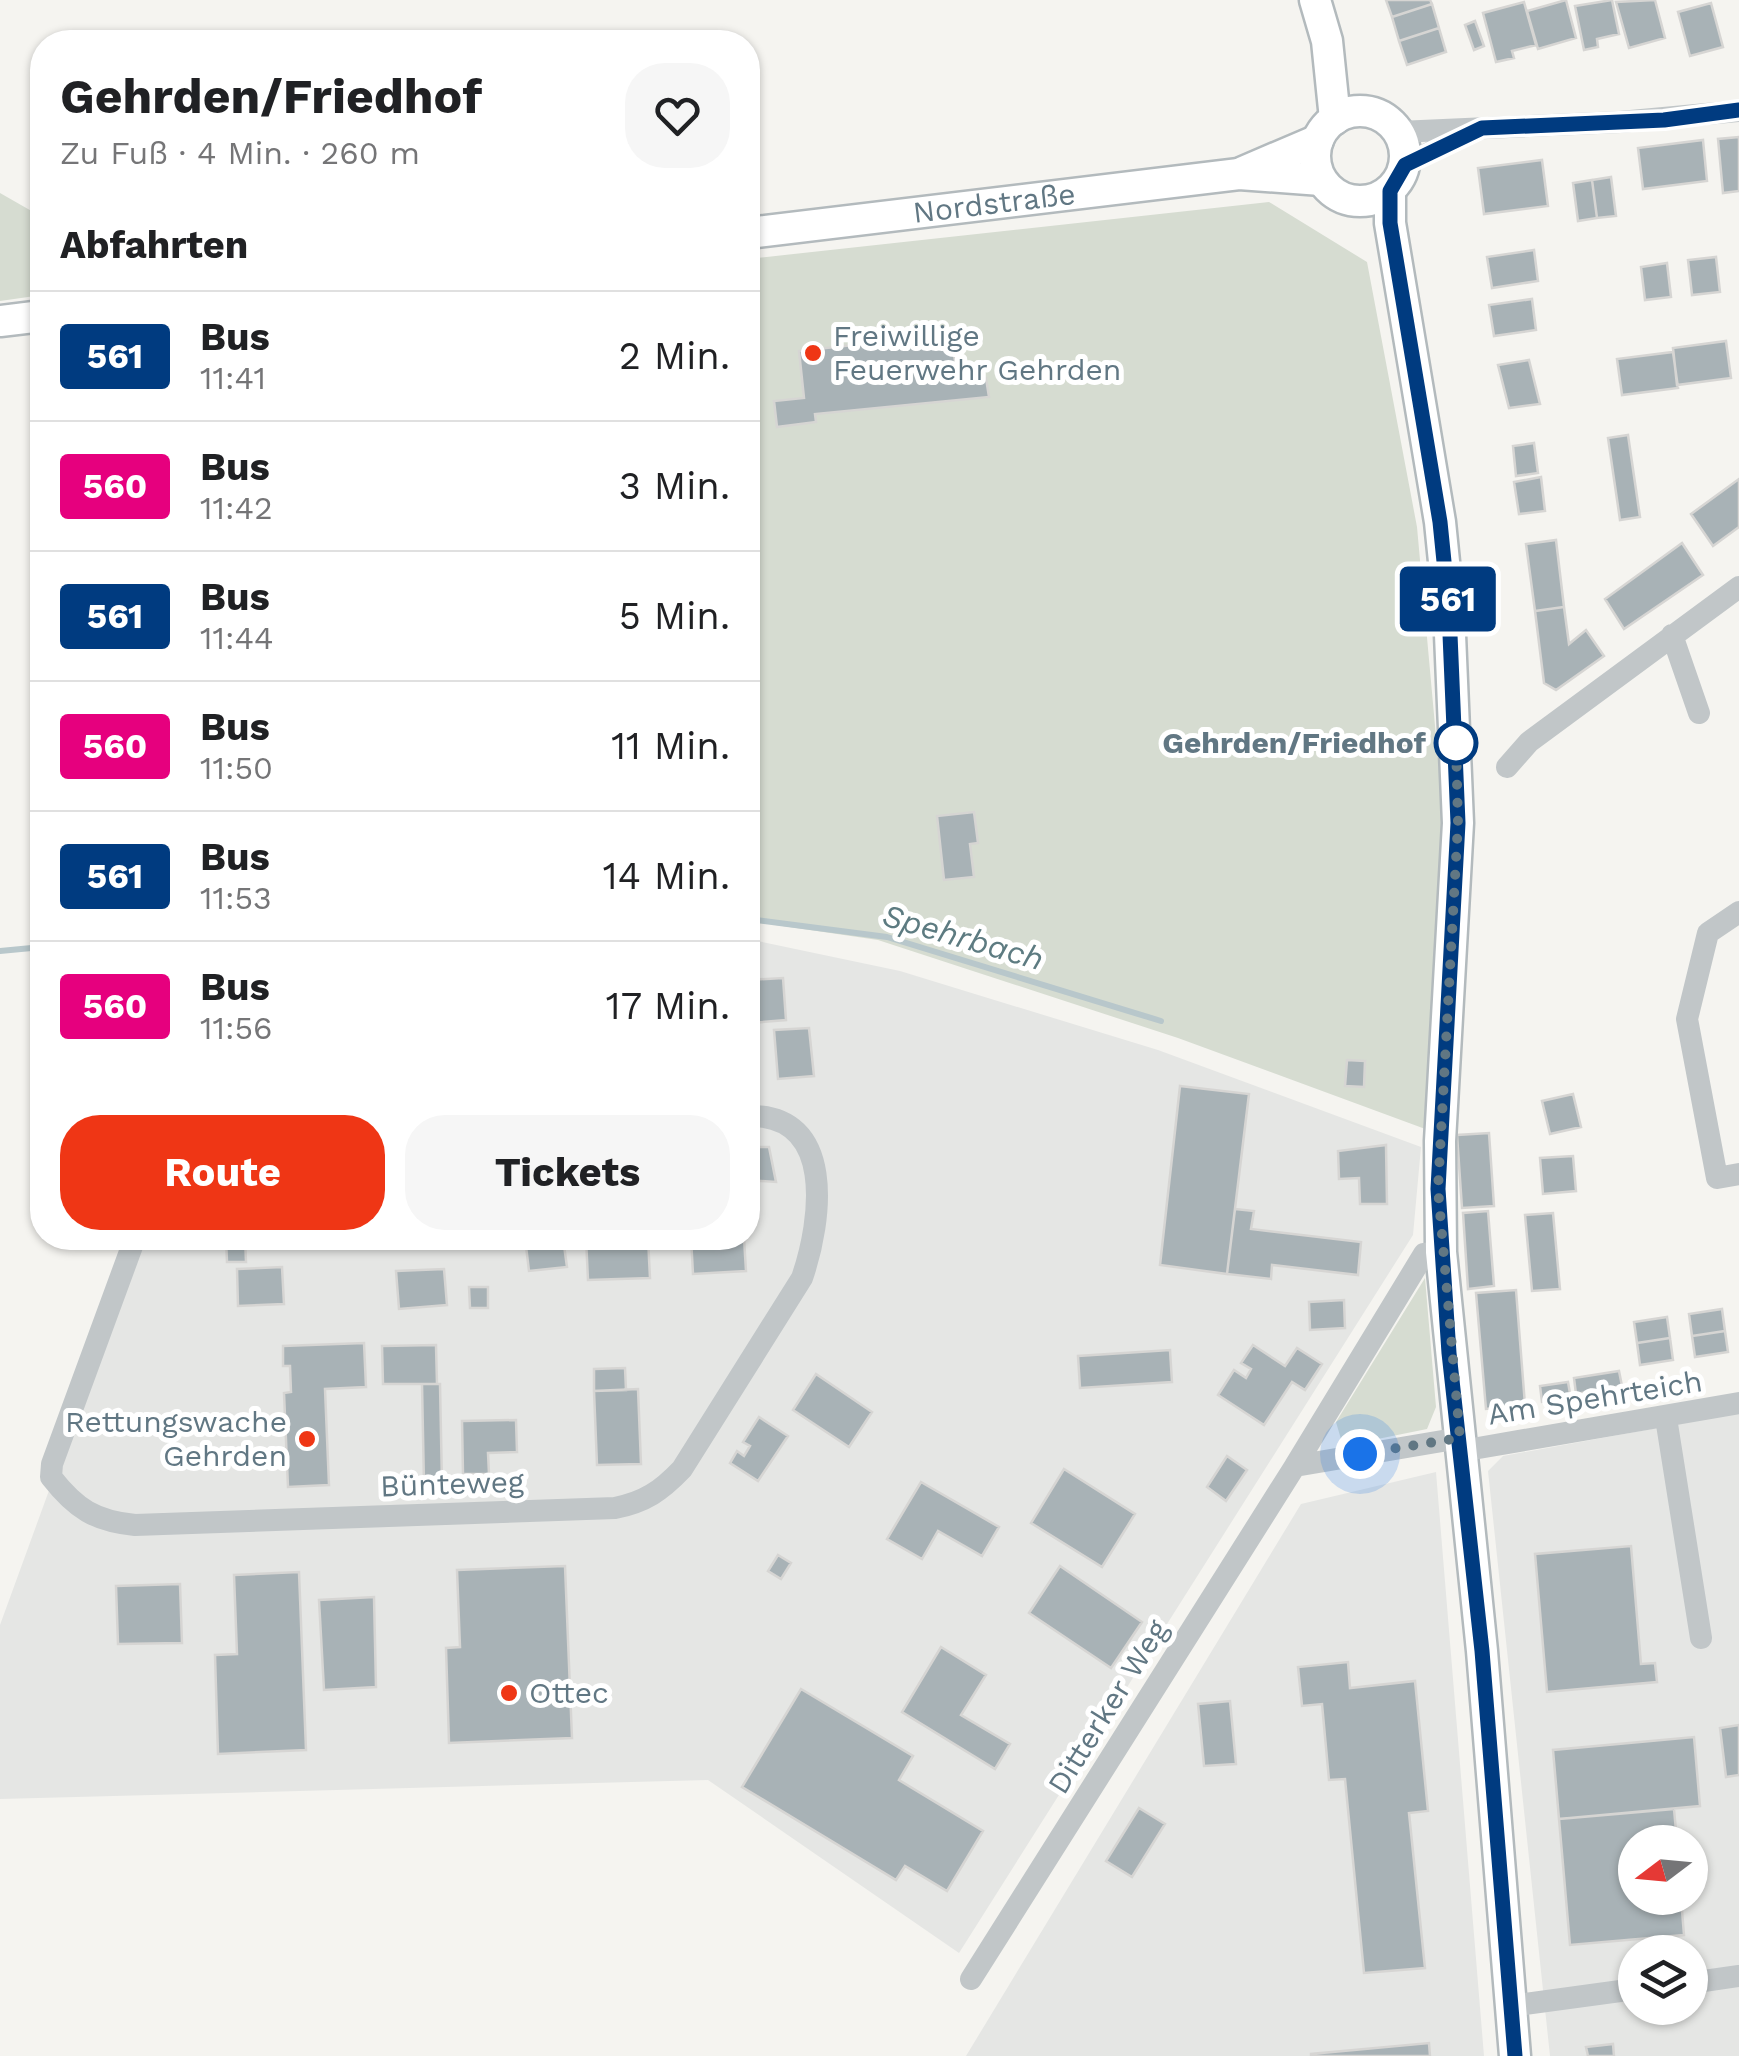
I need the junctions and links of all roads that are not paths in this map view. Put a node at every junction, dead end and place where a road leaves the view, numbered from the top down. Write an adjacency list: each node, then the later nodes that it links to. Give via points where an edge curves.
1 (1315, 0): 2 (street)
2 (1326, 41): 4 (street); 6 (street)
3 (1739, 110): 5 (street)
4 (1366, 111): 6 (street); 7 (street)
5 (1482, 128): 7 (street); 9 (street)
6 (1326, 129): 8 (street, Nordstraße); 10 (street, via 1315,154)
7 (1399, 132): 9 (street)
8 (1239, 174): 10 (street, Nordstraße); 12 (street, Nordstraße)
9 (1398, 178): 11 (street); 15 (street, via 1390,223)
10 (1321, 180): 11 (street, via 1342,198)
11 (1359, 202): 15 (street)
12 (760, 231)
13 (30, 317): 14 (street)
14 (0, 321)
15 (1405, 328): 24 (street, via 1440,522 1456,716)
16 (1739, 588): 17 (street)
17 (1672, 635): 18 (street); 19 (street, via 1529,742)
18 (1699, 713)
19 (1507, 767)
20 (1739, 912): 22 (street, via 1708,933 1687,1018 1717,1178)
21 (760, 1117): 23 (street, Bünteweg, via 784,1120 802,1134 814,1172 814,1243 802,1278 682,1469 641,1503 104,1522 74,1506 51,1478 52,1464)
22 (1739, 1174)
23 (131, 1250)
24 (1441, 1252): 27 (street); 28 (street, Ditterker Weg, via 1424,1254)
25 (1739, 1402): 26 (street, Am Spehrteich)
26 (1666, 1418): 27 (street, Am Spehrteich); 29 (street)
27 (1460, 1444): 28 (street); 34 (street)
28 (1294, 1466): 31 (street, Ditterker Weg)
29 (1702, 1638)
30 (1739, 1976): 32 (street)
31 (971, 1979)
32 (1708, 1980)
33 (1618, 1992): 34 (street)
34 (1511, 2006): 35 (street)
35 (1516, 2056)

